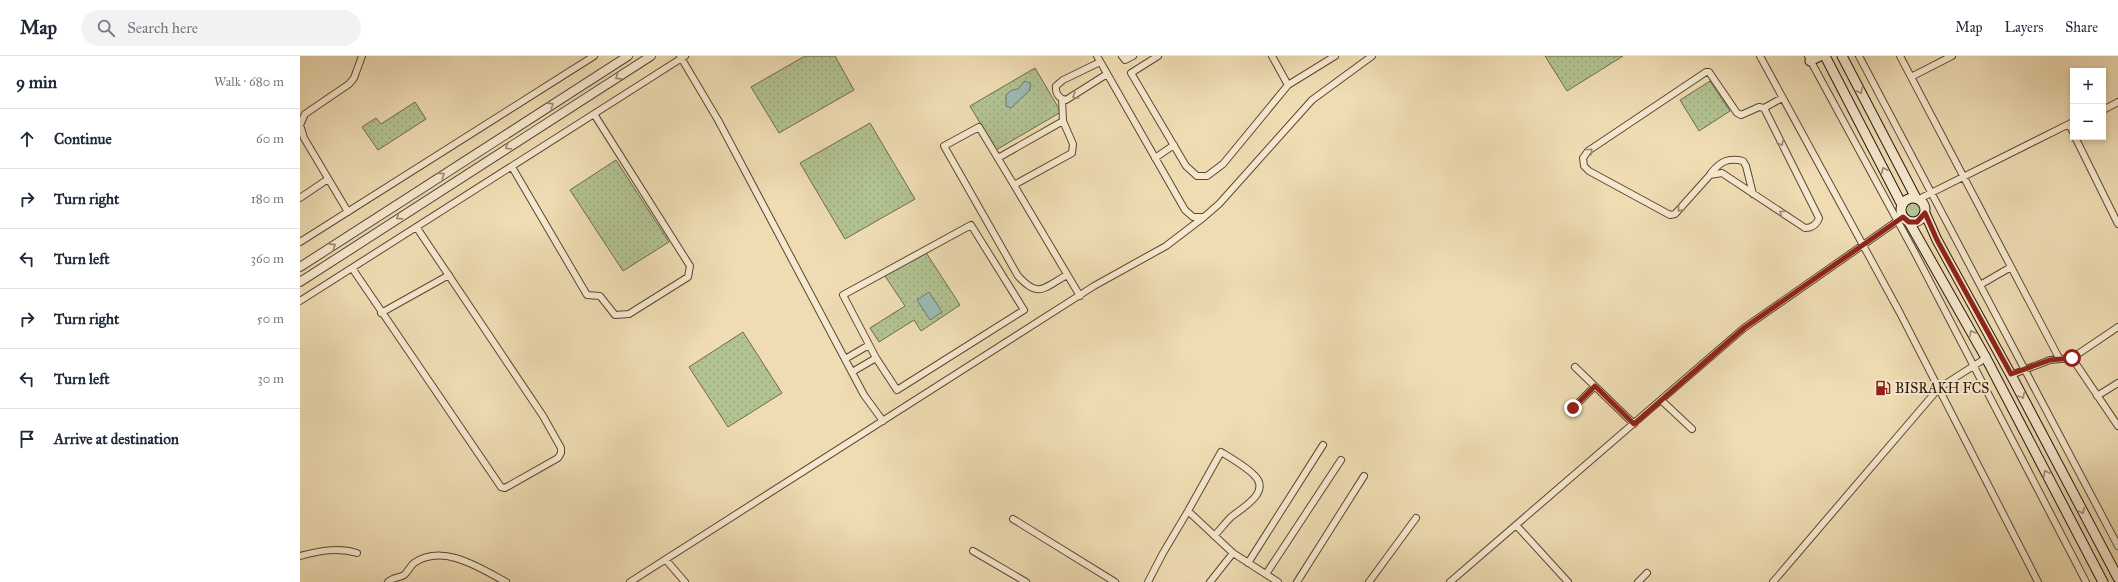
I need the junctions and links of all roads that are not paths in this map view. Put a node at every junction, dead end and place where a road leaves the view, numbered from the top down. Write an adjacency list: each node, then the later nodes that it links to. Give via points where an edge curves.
1 (362, 56): 40 (street, via 354,78 349,84 305,114 301,120 304,138)
2 (594, 56): 47 (street)
3 (628, 56): 55 (street, one-way to 3)
4 (651, 56): 60 (street, one-way to 60)
5 (1097, 56): 21 (street)
6 (1122, 56): 7 (street, via 1126,60)
7 (1133, 56)
8 (1158, 56): 34 (street, via 1131,73)
9 (1272, 56): 24 (street)
10 (1335, 56): 24 (street)
11 (1372, 56): 49 (street, via 1312,100 1219,204)
12 (1760, 56): 25 (street)
13 (1820, 56): 20 (main road)
14 (1825, 56): 46 (main road, one-way to 14)
15 (1842, 56): 45 (main road, one-way to 45)
16 (1859, 56): 42 (street)
17 (1900, 56): 23 (street)
18 (1952, 56): 23 (street)
19 (682, 57): 30 (street); 67 (street)
20 (1809, 58): 50 (street)
21 (1100, 62): 22 (street); 26 (street, via 1058,83 1056,89)
22 (1107, 74): 26 (street, one-way to 26, via 1070,98); 36 (street)
23 (1911, 77): 39 (street)
24 (1288, 85): 34 (street, via 1223,164 1207,176 1197,176 1186,166)
25 (1782, 98): 28 (street); 54 (street)
26 (1062, 99): 31 (street)
27 (2118, 102): 29 (street)
28 (1764, 108): 38 (street, one-way to 28, via 1675,214 1670,215 1589,172 1584,166 1583,158 1588,151 1706,72 1709,72 1737,113 1741,115 1759,107); 43 (street, one-way to 43, via 1819,218 1817,223 1805,228)
29 (2106, 108)
30 (594, 114): 37 (street); 37 (street, via 690,266 688,277 629,314 615,315 600,296 587,295)
31 (1063, 121): 35 (street); 41 (street, via 1072,144 1072,153)
32 (2070, 124): 39 (street)
33 (2076, 140): 51 (street)
34 (1174, 145): 36 (street)
35 (998, 158): 41 (street); 59 (street, via 979,127 944,146 1018,276 1032,289 1039,290)
36 (1155, 158): 49 (street, via 1185,210 1193,217)
37 (512, 167): 52 (street)
38 (1710, 175): 43 (street, via 1722,173); 43 (street, via 1724,161 1743,161)
39 (1964, 177): 42 (street); 56 (street)
40 (328, 179): 44 (street); 47 (street)
41 (1014, 186): 59 (street)
42 (1932, 193): 45 (street); 61 (street)
43 (1753, 194)
44 (300, 198)
45 (1918, 199): 46 (main road, via 1908,199); 48 (main road, via 1925,205)
46 (1902, 204): 50 (main road)
47 (348, 212): 53 (street)
48 (1925, 213): 50 (main road, via 1917,222); 76 (main road, via 1937,240)
49 (1204, 217): 62 (street, via 1166,246)
50 (1903, 220): 54 (street); 69 (main road, one-way to 50); 72 (street, via 1915,253)
51 (2118, 224)
52 (417, 228): 57 (street); 58 (street)
53 (300, 242)
54 (1863, 245): 79 (street); 81 (street, via 1744,328)
55 (300, 266)
56 (2011, 267): 61 (street); 70 (street)
57 (352, 268): 63 (street); 64 (street)
58 (449, 275): 64 (street); 64 (street, via 562,448 562,454 558,458 505,488 497,483)
59 (1067, 275): 62 (street)
60 (300, 282)
61 (1980, 285): 74 (street)
62 (1080, 296): 83 (street)
63 (300, 301)
64 (381, 313)
65 (2118, 327): 71 (street)
66 (869, 345): 67 (street); 68 (street); 68 (street, via 843,295 971,225 1024,310 897,390)
67 (845, 358): 75 (street)
68 (876, 358): 75 (street)
69 (1986, 358): 72 (street); 122 (main road, one-way to 69)
70 (2059, 358): 71 (street); 74 (street)
71 (2072, 358): 80 (street)
72 (1972, 366): 79 (street); 121 (street)
73 (1575, 367): 78 (street)
74 (2024, 370): 76 (street); 95 (street)
75 (852, 372): 83 (street, via 864,395)
76 (2011, 374): 104 (main road, one-way to 104)
77 (2118, 383): 80 (street)
78 (1595, 386): 82 (street); 84 (street)
79 (1939, 388): 119 (street); 120 (street)
80 (2097, 396): 85 (street)
81 (1661, 400): 84 (street); 86 (street)
82 (1573, 408)
83 (883, 421): 100 (street)
84 (1634, 424): 93 (street)
85 (2118, 426)
86 (1692, 429)
87 (1323, 445): 101 (street)
88 (1341, 460): 103 (street)
89 (1364, 476): 114 (street)
90 (1188, 511): 94 (street); 94 (street, via 1220,452 1255,475 1259,483 1256,497 1230,518); 111 (street)
91 (1013, 518): 110 (street)
92 (1416, 518): 115 (street)
93 (1516, 525): 116 (street); 117 (street)
94 (1214, 536): 98 (street)
95 (2118, 546)
96 (973, 551): 109 (street)
97 (356, 553): 99 (street, via 336,550)
98 (1233, 553): 101 (street); 112 (street)
99 (300, 556)
100 (666, 560): 107 (street); 108 (street)
101 (1248, 563): 103 (street)
102 (1647, 573): 118 (street)
103 (1266, 574): 113 (street)
104 (2118, 578)
105 (388, 582): 106 (street, via 404,575 415,562 441,555 471,563)
106 (506, 582)
107 (630, 582)
108 (685, 582)
109 (1025, 582)
110 (1115, 582)
111 (1148, 582)
112 (1210, 582)
113 (1278, 582)
114 (1297, 582)
115 (1369, 582)
116 (1450, 582)
117 (1568, 582)
118 (1638, 582)
119 (1773, 582)
120 (2038, 582)
121 (2086, 582)
122 (2103, 582)

